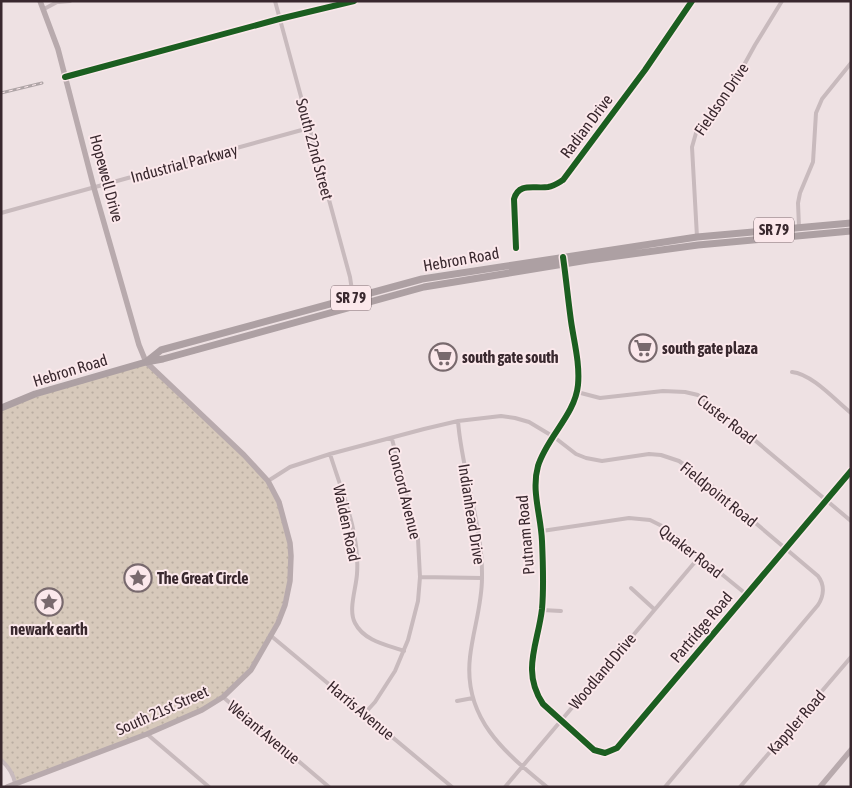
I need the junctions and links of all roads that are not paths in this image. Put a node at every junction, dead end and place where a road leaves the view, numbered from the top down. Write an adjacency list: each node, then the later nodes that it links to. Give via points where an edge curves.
1 (40, 1): 7 (main road, Hopewell Drive)
2 (59, 1): 3 (street); 7 (street)
3 (70, 1)
4 (275, 1): 9 (street, South 22nd Street)
5 (692, 1): 16 (street, Radian Drive, via 563,180 550,186 523,188 515,194)
6 (782, 1): 15 (street, Fieldson Drive, via 733,85 696,133 692,147)
7 (44, 9): 10 (main road, Hopewell Drive, via 58,49)
8 (851, 63): 13 (street, via 822,99 816,113 813,162 798,203)
9 (309, 128): 10 (street, Industrial Parkway); 20 (street, South 22nd Street)
10 (94, 188): 11 (street, Industrial Parkway); 23 (main road, Hopewell Drive, via 138,345)
11 (1, 214)
12 (851, 223): 13 (highway, Hebron Road / SR 79)
13 (799, 227): 15 (highway, Hebron Road / SR 79)
14 (851, 231): 18 (highway, Hebron Road / SR 79, via 698,245)
15 (697, 237): 17 (highway, Hebron Road / SR 79)
16 (516, 248)
17 (563, 256): 18 (street, Putnam Road); 19 (highway, Hebron Road / SR 79)
18 (564, 265): 21 (highway, Hebron Road / SR 79, via 424,287); 25 (street, Putnam Road, via 578,362)
19 (414, 281): 20 (highway, Hebron Road / SR 79); 21 (highway, via 409,286 368,297)
20 (353, 297): 22 (highway, via 345,305 314,314); 23 (highway, Hebron Road / SR 79, via 161,350)
21 (359, 305): 22 (highway, Hebron Road / SR 79)
22 (311, 318): 23 (highway, Hebron Road / SR 79)
23 (146, 362): 26 (highway, Hebron Road / SR 79, via 35,394); 33 (main road, South 21st Street)
24 (792, 372): 27 (street, via 811,380)
25 (577, 392): 29 (street, Putnam Road); 34 (street, Custer Road, via 600,398 673,391 698,395)
26 (1, 408)
27 (851, 413)
28 (458, 421): 29 (street, Fieldpoint Road, via 501,416 515,418 529,422); 30 (street, Fieldpoint Road); 40 (street, Indianhead Drive, via 477,527)
29 (554, 437): 36 (street, Putnam Road, via 539,464 534,487); 37 (street, Fieldpoint Road, via 576,454 592,460 649,454 680,461)
30 (392, 439): 31 (street, Fieldpoint Road); 39 (street, Concord Avenue, via 418,539)
31 (330, 454): 33 (street, Fieldpoint Road, via 290,467); 47 (street, Walden Road, via 350,520 357,558 354,622 364,635)
32 (851, 470): 34 (street, Partridge Road)
33 (268, 481): 46 (main road, South 21st Street, via 286,524 291,556 285,605)
34 (826, 500): 35 (street, Custer Road); 37 (street, Partridge Road)
35 (851, 521)
36 (542, 531): 38 (street, Quaker Road, via 629,518 644,519 664,527); 44 (street, Putnam Road)
37 (785, 548): 42 (street, Partridge Road); 65 (street, Fieldpoint Road, via 820,578 823,588 821,600)
38 (700, 556): 42 (street, Quaker Road); 43 (street, Woodland Drive)
39 (420, 576): 40 (street); 47 (street, Concord Avenue, via 418,601)
40 (482, 578): 50 (street, Indianhead Drive, via 470,657)
41 (631, 588): 43 (street)
42 (746, 594): 53 (street, Partridge Road, via 616,750 605,753 594,750)
43 (654, 609): 53 (street, Woodland Drive)
44 (542, 610): 45 (street); 53 (street, Putnam Road, via 531,674 543,704)
45 (561, 611)
46 (270, 635): 49 (main road, South 21st Street, via 250,670); 52 (street, Harris Avenue)
47 (404, 651): 52 (street, Concord Avenue, via 386,686)
48 (851, 657): 66 (street, Kappler Road)
49 (223, 697): 54 (main road, South 21st Street); 61 (street, Weiant Avenue)
50 (473, 698): 51 (street); 57 (street, Indianhead Drive, via 478,714 499,745)
51 (457, 701)
52 (365, 713): 62 (street, Harris Avenue)
53 (562, 720): 57 (street, Woodland Drive)
54 (147, 734): 58 (main road, South 21st Street); 60 (street)
55 (851, 750): 67 (main road)
56 (1, 760): 58 (street, via 7,765)
57 (522, 766): 63 (street, Woodland Drive); 64 (street, Indianhead Drive)
58 (15, 783): 59 (main road, South 21st Street)
59 (7, 787)
60 (209, 787)
61 (329, 787)
62 (452, 787)
63 (505, 787)
64 (546, 787)
65 (665, 787)
66 (740, 787)
67 (820, 787)

